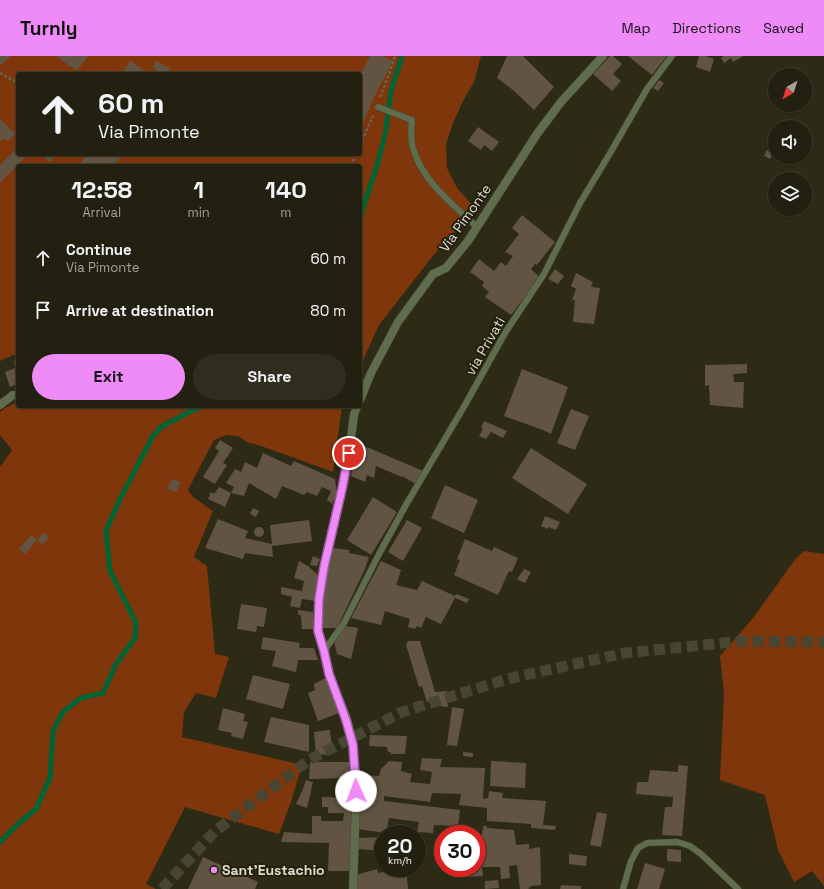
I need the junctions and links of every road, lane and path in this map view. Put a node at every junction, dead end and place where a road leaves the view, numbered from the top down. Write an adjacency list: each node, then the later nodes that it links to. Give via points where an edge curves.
1 (395, 56): 6 (path)
2 (603, 56): 8 (street, Via Pimonte, via 561,102 537,134)
3 (672, 56): 13 (lane, via Privati, via 647,89 580,203 544,274 505,333 393,528 344,623)
4 (0, 73): 5 (path)
5 (16, 82)
6 (378, 106): 7 (path); 8 (lane, via 412,120 413,150 420,166 434,185)
7 (362, 141)
8 (477, 227): 10 (street, Via Pimonte, via 446,268 433,274 398,322)
9 (13, 395): 11 (street)
10 (362, 395)
11 (0, 405)
12 (356, 408): 13 (street, via 319,599 318,631)
13 (324, 651): 14 (street, via 329,674 353,745 356,803)
14 (353, 889)
15 (623, 889): 16 (lane, via 631,861 638,848 648,843 677,842 690,846 701,854)
16 (738, 889)

